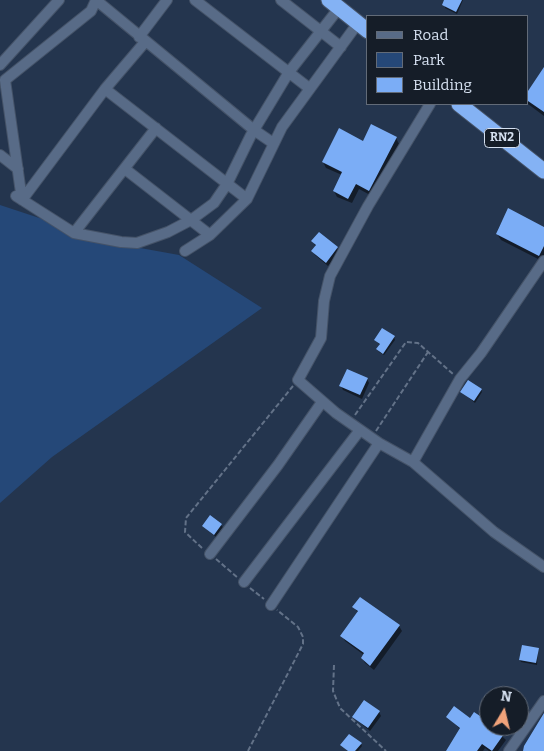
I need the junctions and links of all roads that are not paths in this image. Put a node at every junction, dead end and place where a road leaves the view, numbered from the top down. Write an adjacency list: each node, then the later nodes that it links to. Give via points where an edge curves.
1 (59, 0): 11 (street)
2 (96, 0): 9 (street); 21 (street, via 91,11 5,80)
3 (167, 0): 9 (street)
4 (195, 0): 12 (street)
5 (281, 0): 8 (street)
6 (334, 3): 7 (highway); 8 (street)
7 (363, 27): 10 (street)
8 (321, 31): 10 (street); 12 (street)
9 (142, 40): 14 (street); 18 (street)
10 (341, 47): 13 (street)
11 (0, 65)
12 (289, 72): 13 (street); 18 (street)
13 (309, 88): 19 (street)
14 (105, 89): 17 (street); 25 (street)
15 (429, 105): 32 (street, via 330,276 321,338 298,380)
16 (460, 105): 23 (highway, RN2)
17 (156, 128): 22 (street); 24 (street)
18 (254, 130): 19 (street); 24 (street)
19 (274, 143): 26 (street)
20 (0, 155): 21 (street)
21 (18, 169): 25 (street)
22 (125, 169): 27 (street); 28 (street)
23 (544, 172)
24 (228, 184): 26 (street); 27 (street, via 214,203)
25 (19, 198): 28 (street)
26 (247, 199): 29 (street)
27 (190, 220): 28 (street, via 137,243); 29 (street)
28 (74, 233)
29 (210, 235): 30 (street)
30 (184, 251)
31 (544, 261): 35 (street, via 460,379)
32 (322, 402): 33 (street); 36 (street)
33 (360, 430): 34 (street); 38 (street)
34 (375, 441): 35 (street); 39 (street)
35 (412, 462): 37 (street, via 494,532)
36 (210, 554)
37 (544, 567)
38 (244, 582)
39 (271, 605)
40 (544, 701): 41 (street)
41 (509, 751)

